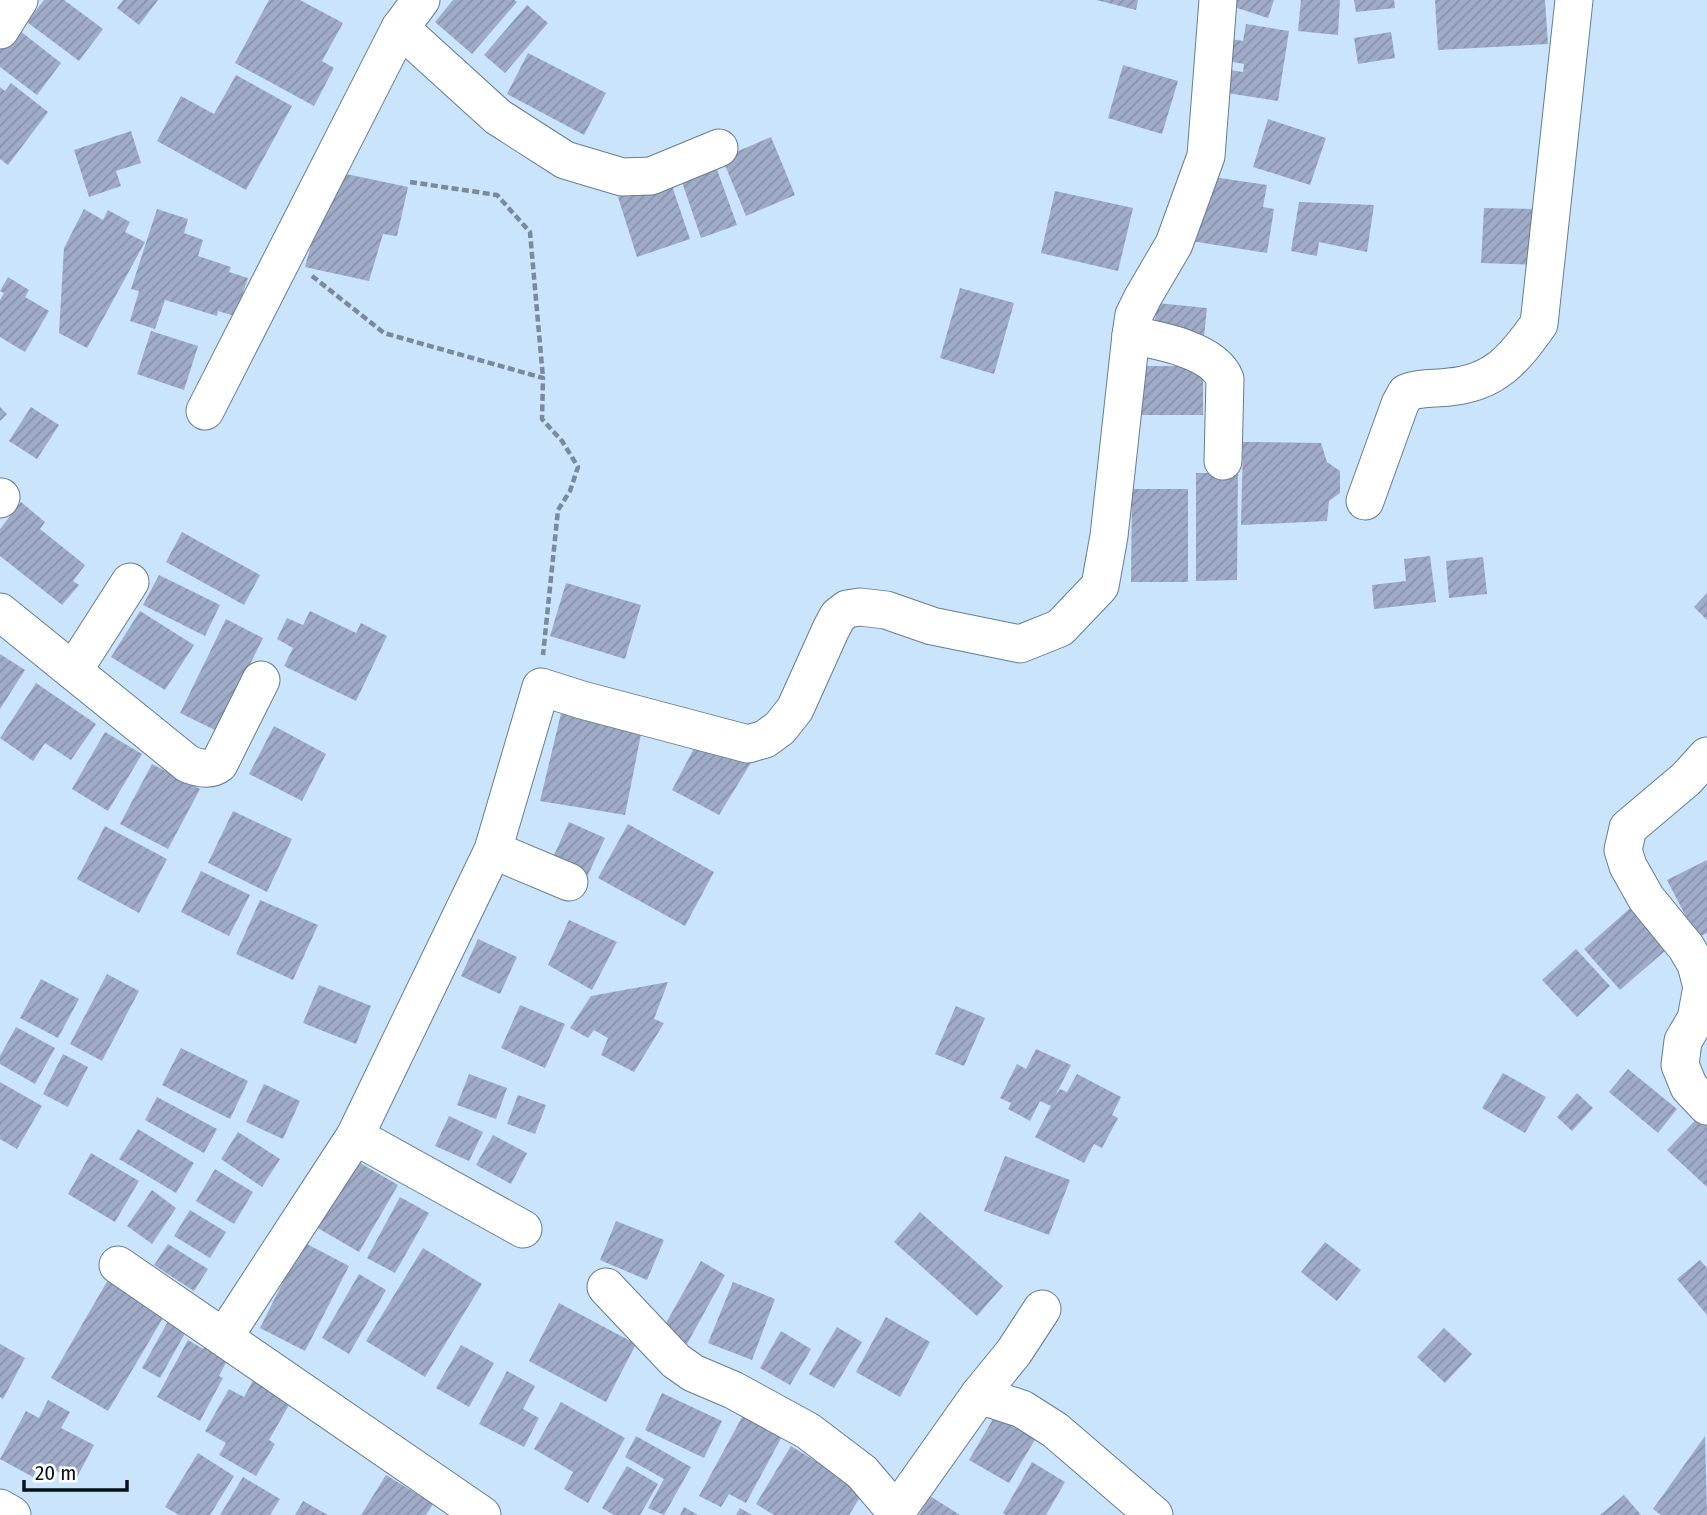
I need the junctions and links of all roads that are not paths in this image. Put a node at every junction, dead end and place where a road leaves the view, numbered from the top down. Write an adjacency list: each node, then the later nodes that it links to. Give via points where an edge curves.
1 (19, 0): 5 (street)
2 (1217, 0): 7 (street, via 1206,156 1174,244 1143,298)
3 (1574, 0): 10 (street, via 1539,324 1500,370 1471,384 1406,393)
4 (411, 14): 6 (street, via 498,117 565,160 622,177 651,176); 8 (street)
5 (0, 30)
6 (719, 148)
7 (1131, 335): 9 (street, via 1184,348 1223,373); 16 (street, via 1100,586 1060,628 1020,643 932,626 886,610 847,609 831,629 795,709 780,728 748,744 541,687)
8 (205, 411)
9 (1223, 461)
10 (1365, 501)
11 (130, 582): 13 (street)
12 (0, 612): 13 (street)
13 (73, 671): 14 (street, via 188,764 199,768 219,764)
14 (261, 680)
15 (1707, 756): 18 (street, via 1628,828 1623,850 1646,898 1696,964 1702,987 1696,1019 1683,1041 1680,1065 1689,1087)
16 (493, 850): 17 (street); 19 (street)
17 (569, 881)
18 (1707, 1106)
19 (355, 1136): 20 (street); 24 (street)
20 (523, 1229)
21 (118, 1265): 24 (street)
22 (606, 1287): 26 (street, via 676,1361 808,1431 862,1472)
23 (1042, 1309): 25 (street)
24 (224, 1337): 27 (street)
25 (979, 1395): 26 (street); 28 (street, via 1022,1409 1055,1430)
26 (895, 1514)
27 (482, 1515)
28 (1154, 1515)

